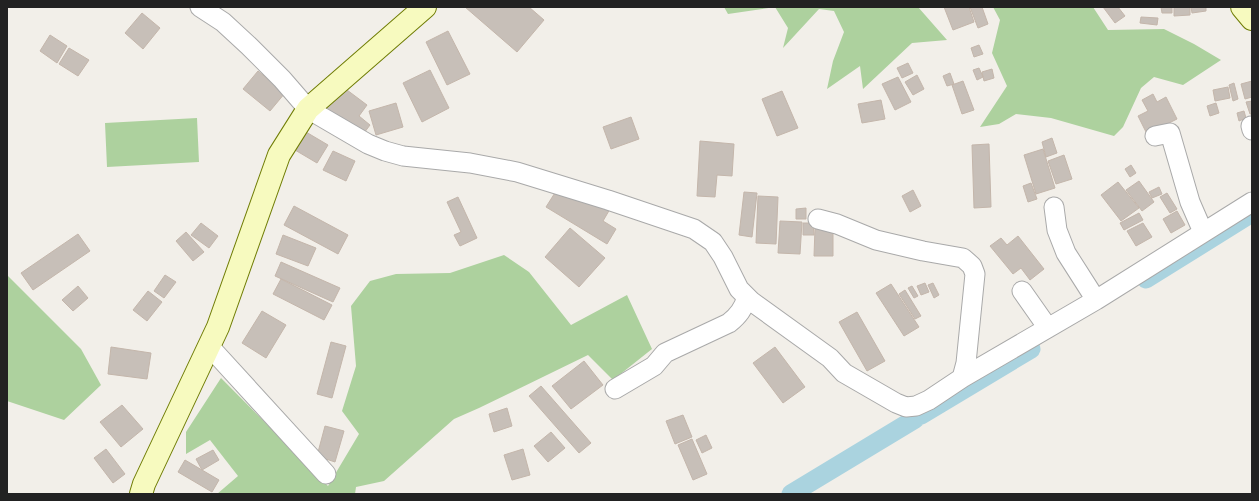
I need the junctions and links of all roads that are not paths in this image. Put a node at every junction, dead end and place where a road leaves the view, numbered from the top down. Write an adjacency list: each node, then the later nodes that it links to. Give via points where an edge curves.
1 (200, 7): 5 (street, via 223,22 249,46)
2 (425, 7): 5 (street)
3 (1242, 7): 4 (street)
4 (1252, 19)
5 (308, 109): 12 (street, via 385,151 403,156 464,162 517,172 694,229 713,242 739,289); 15 (street, via 279,155 218,328)
6 (1155, 136): 10 (street, via 1170,133 1190,202)
7 (1252, 202): 10 (street)
8 (1054, 207): 13 (street, via 1057,230 1066,253)
9 (818, 219): 16 (street, via 876,240 963,258 972,266 975,274 966,363)
10 (1204, 232): 13 (street)
11 (1022, 291): 14 (street)
12 (747, 297): 16 (street, via 830,358 844,373 906,407 929,400); 17 (street, via 738,316 729,323 665,353 654,366)
13 (1096, 300): 14 (street)
14 (1048, 328): 16 (street)
15 (208, 346): 18 (street); 19 (street)
16 (962, 378)
17 (615, 389)
18 (326, 474)
19 (140, 494)

